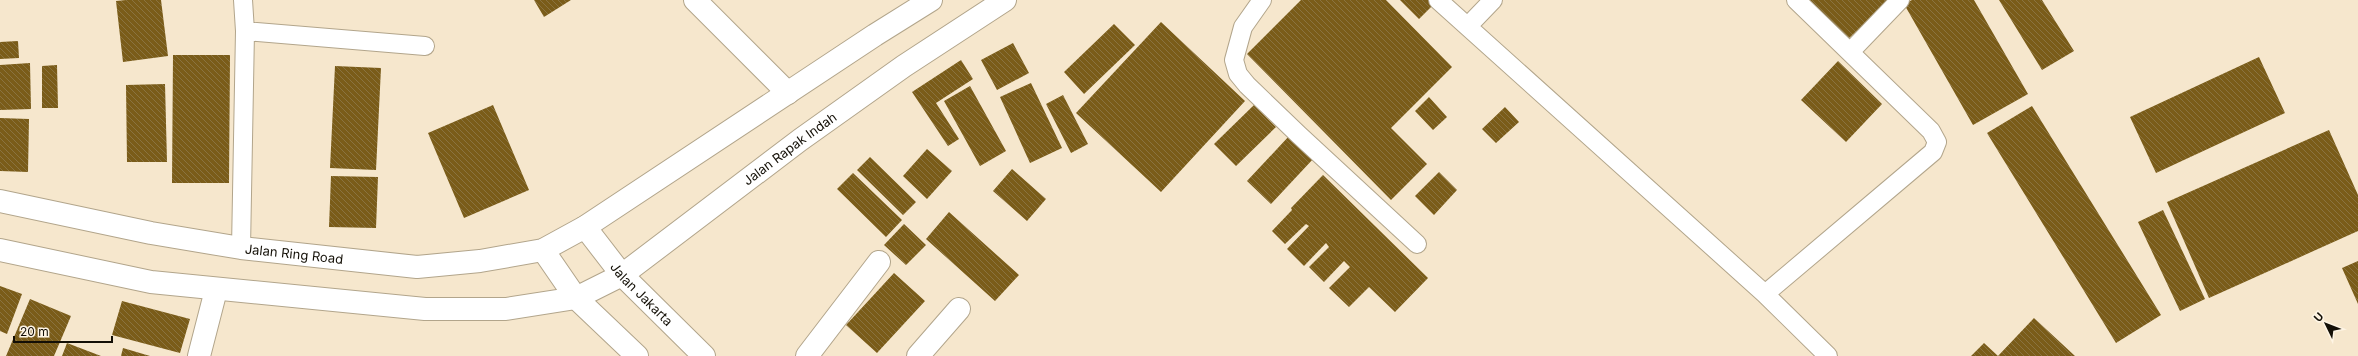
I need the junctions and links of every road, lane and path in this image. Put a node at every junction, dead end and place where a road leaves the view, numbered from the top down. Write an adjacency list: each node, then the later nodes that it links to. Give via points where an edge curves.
1 (243, 0): 11 (lane)
2 (695, 0): 14 (main road)
3 (931, 0): 14 (main road)
4 (1005, 0): 22 (main road, Jalan Rapak Indah, via 904,66 807,135)
5 (1262, 0): 17 (lane, via 1243,27 1234,60 1238,74 1288,125)
6 (1438, 0): 10 (lane)
7 (1493, 0): 10 (lane)
8 (1796, 0): 13 (lane)
9 (1900, 0): 13 (lane)
10 (1468, 26): 24 (lane)
11 (245, 30): 12 (lane); 18 (lane)
12 (425, 46)
13 (1850, 52): 24 (lane, via 1931,131 1937,142 1933,152)
14 (788, 93): 16 (main road)
15 (0, 201): 18 (main road, Jalan Ring Road, via 151,233)
16 (585, 228): 20 (main road, Jalan Ring Road); 22 (main road, Jalan Jakarta)
17 (1417, 244)
18 (240, 248): 20 (main road, Jalan Ring Road, via 417,267 480,261)
19 (0, 250): 23 (main road, via 151,282)
20 (543, 250): 25 (main road)
21 (879, 262): 30 (main road)
22 (622, 275): 25 (main road, Jalan Rapak Indah); 29 (main road, Jalan Jakarta)
23 (216, 290): 25 (main road, via 425,309 506,309); 27 (main road)
24 (1765, 294): 32 (lane)
25 (576, 298): 28 (main road)
26 (959, 309): 31 (main road)
27 (199, 356)
28 (637, 356)
29 (704, 356)
30 (807, 356)
31 (918, 356)
32 (1828, 356)

